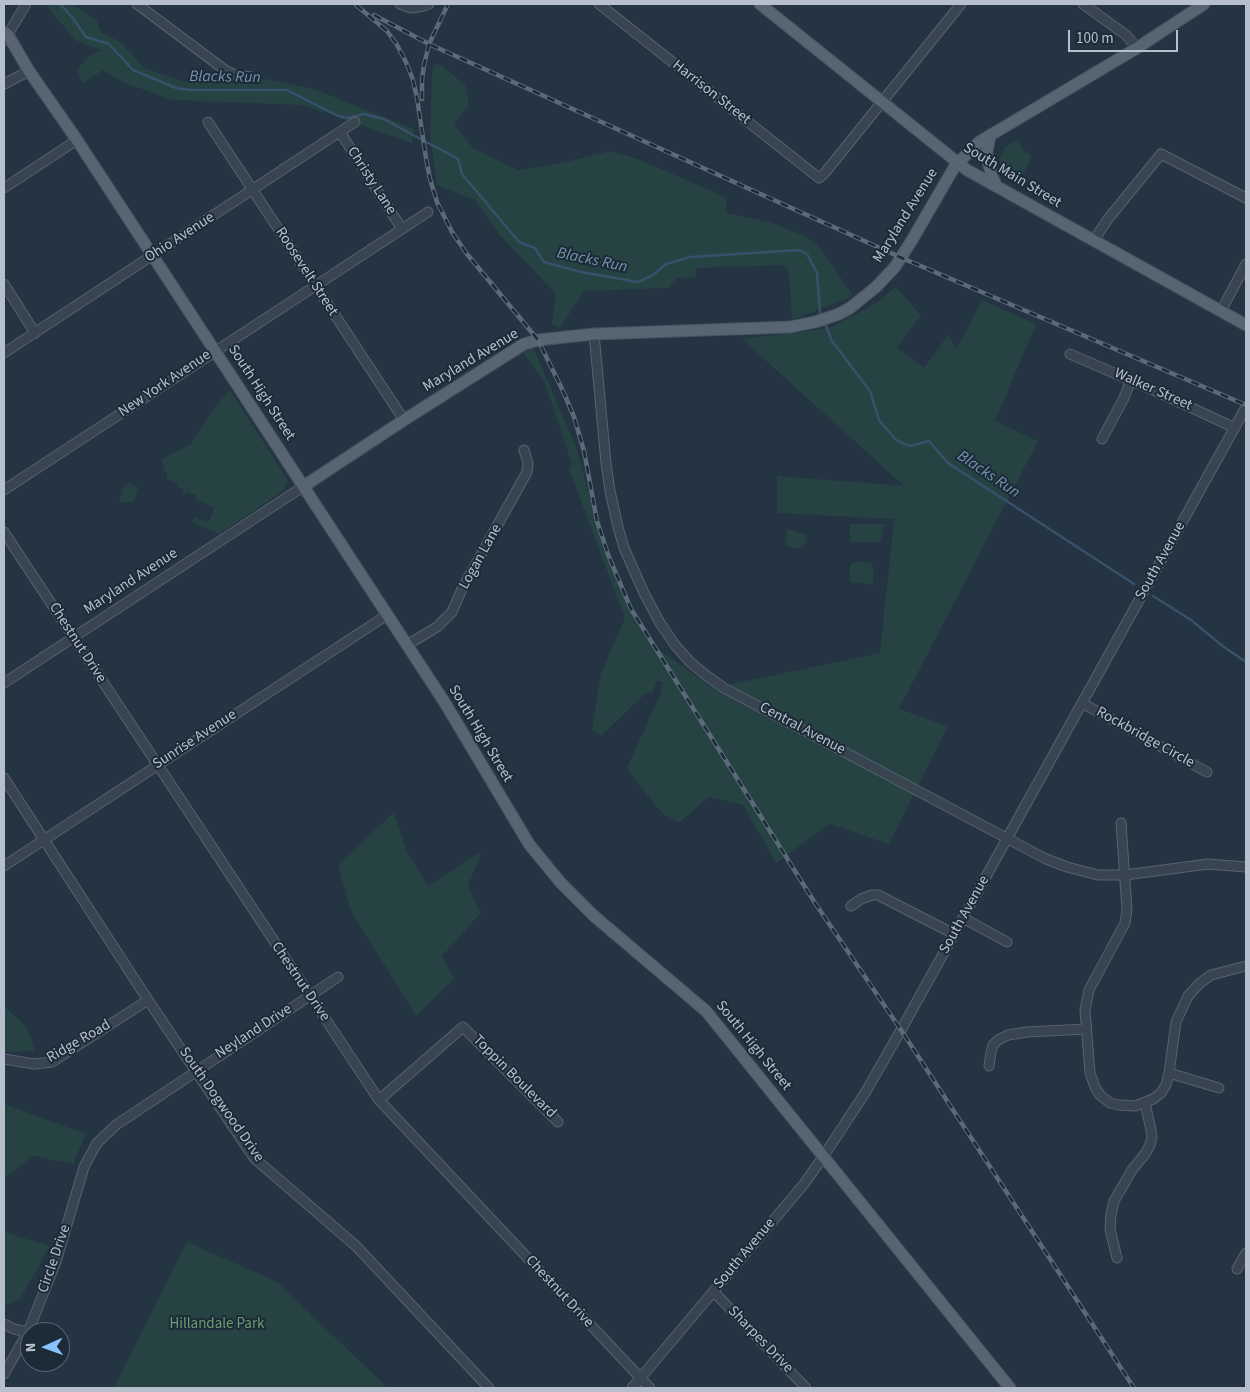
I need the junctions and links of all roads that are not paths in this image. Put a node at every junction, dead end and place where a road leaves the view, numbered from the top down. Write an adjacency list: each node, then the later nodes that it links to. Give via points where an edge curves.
1 (26, 4): 11 (street)
2 (137, 4): 14 (street, via 225,70)
3 (400, 4): 4 (street, via 412,8)
4 (429, 4)
5 (599, 4): 16 (street, Harrison Street, via 818,178)
6 (760, 4): 16 (main road, South Main Street)
7 (961, 4): 16 (street)
8 (1083, 4): 12 (street, via 1126,35)
9 (1204, 4): 12 (main road, Maryland Avenue)
10 (4, 24): 11 (main road, South High Street)
11 (5, 36): 13 (main road, South High Street)
12 (1137, 48): 20 (main road, Maryland Avenue)
13 (29, 71): 15 (street); 21 (main road, South High Street)
14 (252, 77)
15 (4, 84)
16 (882, 102): 22 (main road, South Main Street)
17 (208, 122): 25 (street, Roosevelt Street)
18 (355, 122): 19 (street, Ohio Avenue)
19 (340, 132): 25 (street, Ohio Avenue); 28 (street, Christy Lane)
20 (990, 135): 22 (main road, Maryland Avenue); 23 (main road, via 988,161)
21 (77, 140): 24 (street); 30 (main road, South High Street)
22 (957, 162): 23 (main road, South Main Street); 37 (main road, Maryland Avenue, via 895,267 850,308 815,322 790,327)
23 (997, 187): 29 (main road, South Main Street)
24 (4, 188)
25 (253, 190): 30 (street, Ohio Avenue); 33 (street, Roosevelt Street)
26 (1246, 198): 29 (street, via 1161,154)
27 (428, 212): 28 (street, New York Avenue)
28 (402, 229): 33 (street, New York Avenue)
29 (1094, 240): 34 (main road, South Main Street)
30 (153, 256): 36 (street, Ohio Avenue); 38 (main road, South High Street)
31 (1246, 264): 34 (street)
32 (4, 284): 36 (street)
33 (315, 286): 38 (street, New York Avenue); 43 (street, Roosevelt Street)
34 (1221, 311): 35 (main road, South Main Street)
35 (1246, 325)
36 (35, 332): 39 (street, Ohio Avenue)
37 (594, 334): 43 (main road, Maryland Avenue, via 524,344); 59 (street, Central Avenue, via 606,463 618,527 630,564 647,600 675,645 690,662 724,688)
38 (215, 351): 47 (main road, South High Street); 48 (street, New York Avenue)
39 (4, 353)
40 (1070, 354): 41 (street, Walker Street)
41 (1131, 380): 44 (street, Walker Street); 45 (street)
42 (1246, 407): 44 (street, South Avenue)
43 (404, 420): 47 (main road, Maryland Avenue)
44 (1235, 428): 54 (street, South Avenue)
45 (1102, 438)
46 (524, 450): 52 (street, Logan Lane, via 527,472 452,612 437,627)
47 (304, 486): 50 (main road, South High Street); 51 (street, Maryland Avenue)
48 (4, 490)
49 (4, 532): 51 (street, Chestnut Drive)
50 (387, 615): 52 (main road, South High Street); 55 (street, Sunrise Avenue)
51 (73, 638): 53 (street, Maryland Avenue); 55 (street, Chestnut Drive)
52 (407, 645): 82 (main road, South High Street, via 445,702 529,844 594,916 706,1011)
53 (4, 683)
54 (1082, 703): 56 (street, Rockbridge Circle); 59 (street, South Avenue)
55 (157, 765): 60 (street, Sunrise Avenue); 70 (street, Chestnut Drive)
56 (1207, 772)
57 (4, 778): 60 (street, South Dogwood Drive)
58 (1121, 824): 63 (street)
59 (1008, 837): 63 (street, Central Avenue, via 1046,859 1067,866 1098,875); 65 (street, South Avenue)
60 (44, 840): 61 (street, Sunrise Avenue); 71 (street, South Dogwood Drive)
61 (4, 866)
62 (1246, 867): 63 (street, Central Avenue, via 1208,864)
63 (1125, 875): 72 (street, via 1126,923 1089,990)
64 (851, 906): 66 (street, via 861,899 878,895)
65 (963, 918): 66 (street, South Avenue); 67 (street)
66 (954, 934): 82 (street, South Avenue, via 874,1078)
67 (1008, 942)
68 (1246, 966): 76 (street, via 1211,975 1188,996 1176,1022)
69 (338, 978): 70 (street, Neyland Drive)
70 (309, 996): 75 (street, Neyland Drive); 78 (street, Chestnut Drive)
71 (148, 1000): 73 (street, Ridge Road, via 52,1062 34,1064); 75 (street, South Dogwood Drive)
72 (1086, 1029): 74 (street, via 1008,1035 993,1045); 79 (street, via 1090,1073 1100,1095 1119,1105)
73 (4, 1058)
74 (989, 1066)
75 (196, 1071): 81 (street, Neyland Drive, via 116,1124); 93 (street, South Dogwood Drive, via 254,1158 356,1246)
76 (1169, 1074): 77 (street); 79 (street, via 1161,1093)
77 (1219, 1088)
78 (379, 1100): 80 (street, Toppin Boulevard, via 463,1027); 92 (street, Chestnut Drive)
79 (1145, 1103): 84 (street, via 1152,1137 1150,1145 1114,1201 1110,1215)
80 (558, 1122)
81 (99, 1142): 87 (street, Circle Drive, via 84,1167 56,1262)
82 (823, 1157): 86 (street, South Avenue); 97 (main road, South High Street)
83 (1246, 1253): 85 (street)
84 (1117, 1258)
85 (1237, 1269)
86 (714, 1292): 92 (street, South Avenue); 96 (street, Sharpes Drive)
87 (32, 1322)
88 (4, 1324): 89 (street)
89 (20, 1330)
90 (20, 1346): 91 (street, Circle Drive)
91 (4, 1374)
92 (640, 1378): 94 (street, South Avenue); 95 (street, Chestnut Drive)
93 (489, 1388)
94 (632, 1388)
95 (650, 1388)
96 (806, 1388)
97 (1010, 1388)

